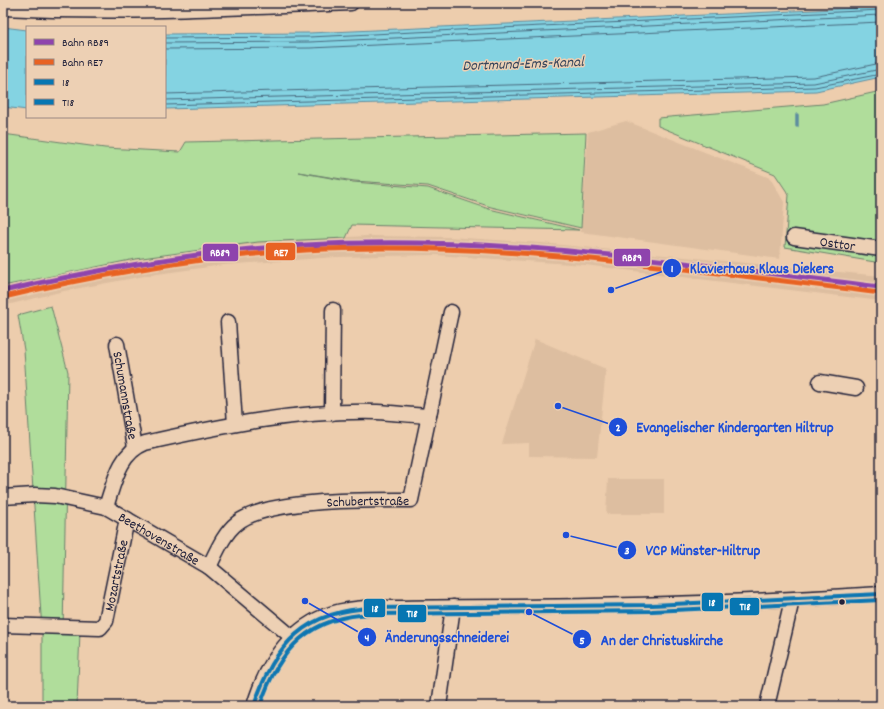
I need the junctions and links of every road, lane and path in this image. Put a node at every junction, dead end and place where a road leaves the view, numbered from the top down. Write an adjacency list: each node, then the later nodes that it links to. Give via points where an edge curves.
1 (351, 3): 2 (street, via 188,9)
2 (3, 8)
3 (794, 237): 4 (street, Osttor)
4 (881, 249)
5 (333, 310): 11 (street)
6 (451, 312): 12 (street, Schubertstraße)
7 (228, 322): 13 (street)
8 (117, 344): 14 (street, Schumannstraße)
9 (820, 382): 10 (street)
10 (856, 388)
11 (332, 413): 12 (street, Schumannstraße, via 377,412); 13 (street, Schumannstraße)
12 (429, 416): 18 (street, Schubertstraße, via 411,500 332,501 256,512 236,523 214,555)
13 (235, 424): 14 (street, Schumannstraße)
14 (135, 447): 16 (street, Schumannstraße, via 128,453 119,469)
15 (3, 497): 16 (street, Beethovenstraße, via 55,496)
16 (106, 507): 17 (street, Beethovenstraße)
17 (127, 519): 18 (street, Beethovenstraße); 22 (street, Mozartstraße, via 106,621 100,628)
18 (209, 567): 23 (street, Beethovenstraße)
19 (881, 594): 20 (street)
20 (792, 600): 21 (street); 26 (street)
21 (453, 607): 23 (street, via 367,608 340,611 313,622); 25 (street)
22 (3, 625)
23 (292, 637): 24 (street, via 273,661 259,689)
24 (254, 706)
25 (439, 706)
26 (767, 706)

